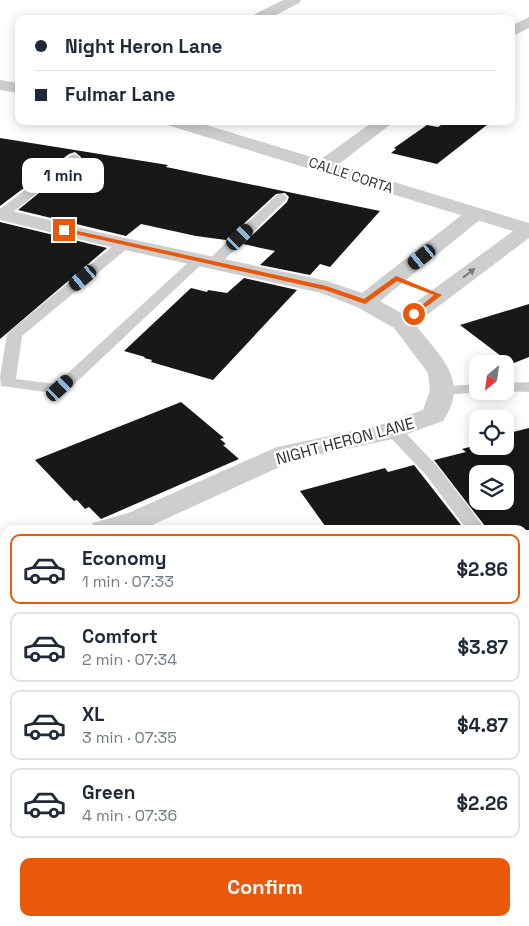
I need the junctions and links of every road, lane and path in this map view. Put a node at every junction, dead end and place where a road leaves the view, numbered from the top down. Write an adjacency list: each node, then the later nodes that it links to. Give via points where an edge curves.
1 (294, 0): 2 (street)
2 (264, 15)
3 (529, 20): 4 (street)
4 (515, 30)
5 (0, 85): 6 (street)
6 (15, 87)
7 (186, 125): 10 (street, CALLE CORTA)
8 (380, 125): 10 (street)
9 (74, 158): 12 (lane)
10 (324, 166): 13 (street, CALLE CORTA)
11 (281, 198): 16 (lane)
12 (1, 214): 15 (street)
13 (475, 214): 14 (street, CALLE CORTA); 17 (street)
14 (528, 230): 18 (street, one-way to 14)
15 (124, 244): 16 (street); 16 (lane, via 15,334 7,383 60,388)
16 (206, 262): 19 (street, via 326,288)
17 (396, 278): 18 (street); 19 (street)
18 (439, 295): 20 (street)
19 (365, 302): 20 (street)
20 (402, 324): 24 (street, via 440,373)
21 (529, 387): 22 (lane)
22 (514, 388)
23 (469, 389): 24 (lane)
24 (443, 390): 25 (street, NIGHT HERON LANE, via 434,415)
25 (393, 430): 26 (street, NIGHT HERON LANE, via 287,453); 27 (lane, via 432,472)
26 (120, 525)
27 (473, 525)

